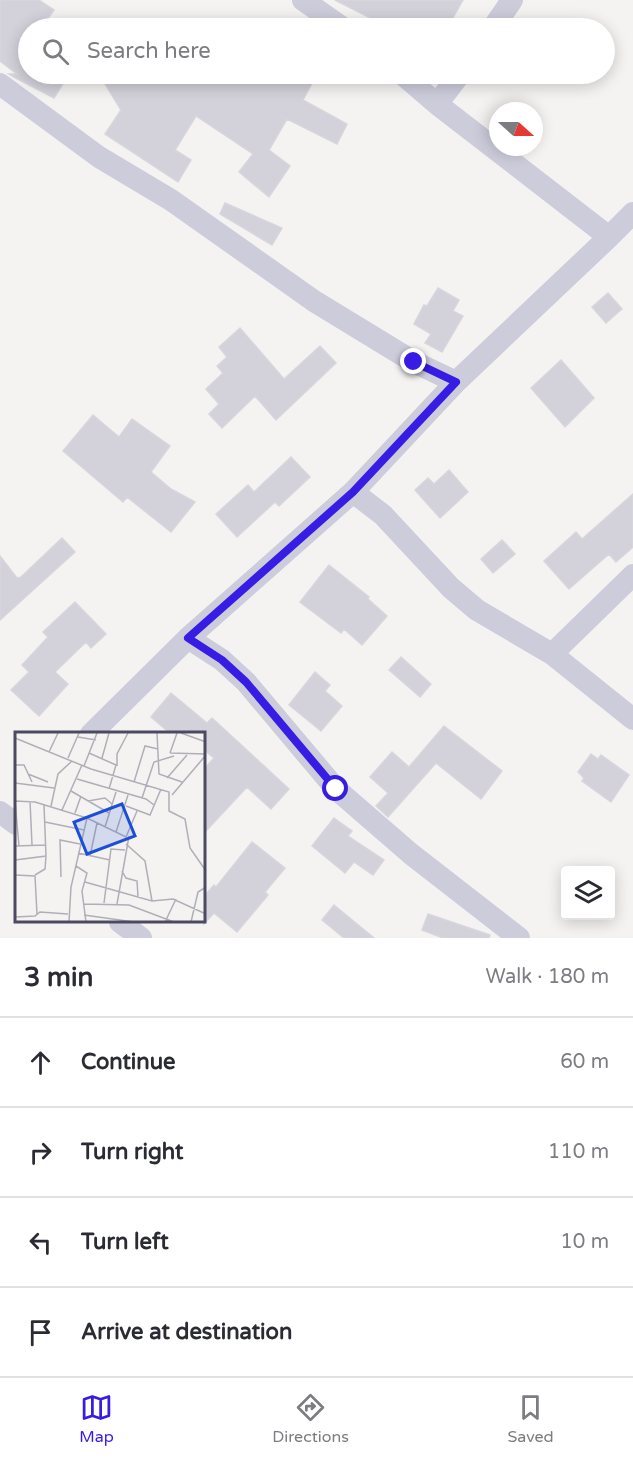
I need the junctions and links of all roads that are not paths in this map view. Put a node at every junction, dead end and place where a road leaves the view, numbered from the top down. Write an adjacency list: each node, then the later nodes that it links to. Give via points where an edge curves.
1 (303, 0): 3 (street)
2 (512, 0): 4 (street)
3 (329, 18)
4 (500, 18)
5 (0, 84): 11 (street, via 99,157 171,200 314,301 414,362)
6 (414, 84): 8 (street)
7 (452, 84): 8 (street)
8 (437, 104): 10 (street)
9 (633, 213): 10 (street)
10 (609, 237): 11 (street)
11 (456, 382): 12 (street)
12 (353, 492): 14 (street); 15 (street, via 383,515 451,588 477,610)
13 (633, 575): 15 (street)
14 (188, 638): 17 (street); 22 (street, via 222,660 246,682 336,789 411,854)
15 (552, 654): 16 (street)
16 (633, 719)
17 (93, 732)
18 (0, 812): 19 (street)
19 (15, 823)
20 (122, 923): 21 (street)
21 (141, 938)
22 (519, 938)

